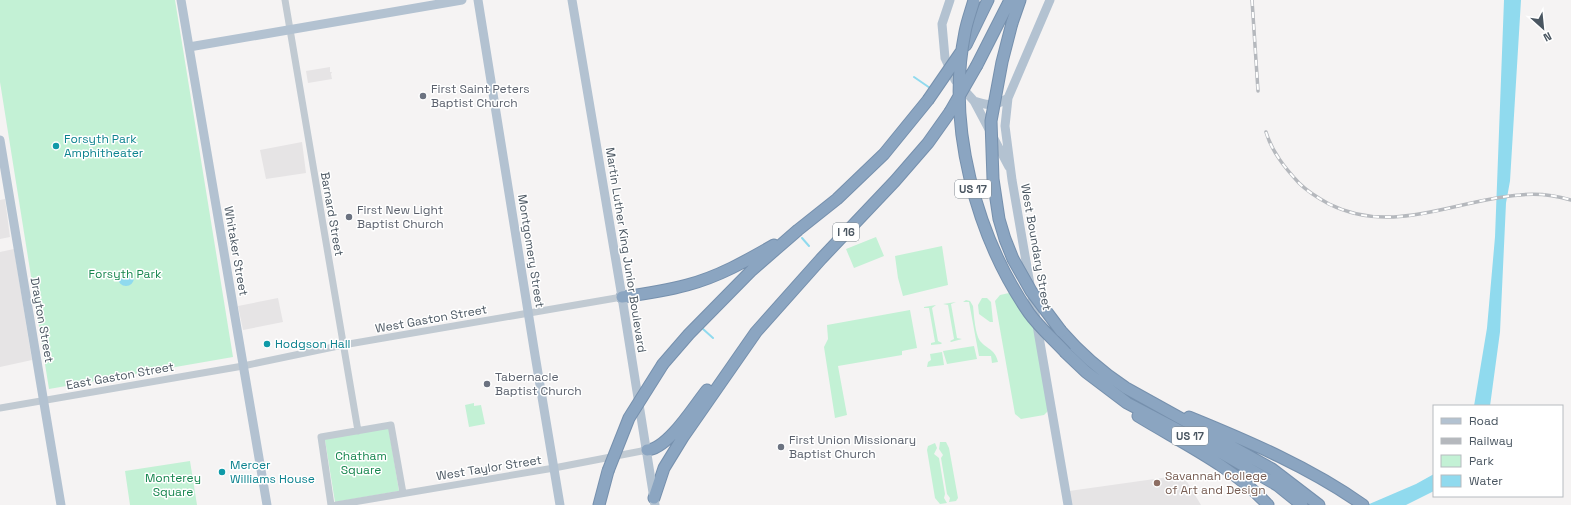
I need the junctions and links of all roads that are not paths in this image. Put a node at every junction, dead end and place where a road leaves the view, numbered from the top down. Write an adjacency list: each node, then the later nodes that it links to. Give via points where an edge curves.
1 (181, 0): 13 (main road, Whitaker Street)
2 (285, 0): 12 (street, Barnard Street)
3 (462, 0): 12 (main road)
4 (478, 0): 20 (main road, Montgomery Street)
5 (572, 0): 19 (main road, Martin Luther King Junior Boulevard)
6 (950, 0): 15 (main road, via 942,24 945,58 955,80)
7 (974, 0): 24 (highway, US 17, bridge, via 965,32 960,70 961,126 970,179 987,232 1006,277 1030,314 1066,353)
8 (988, 0): 18 (highway, I 16, bridge, via 966,45 928,100 884,154 837,200)
9 (1010, 0): 22 (highway, I 16, bridge, via 977,66 928,143 821,259 756,332)
10 (1020, 0): 25 (highway, US 17, bridge, via 1002,62 991,121 994,179 999,219 1005,239 1031,291 1072,344 1107,375)
11 (1050, 0): 14 (main road, West Boundary Street)
12 (290, 30): 13 (main road); 21 (street, Barnard Street)
13 (189, 47): 23 (main road, Whitaker Street)
14 (1008, 98): 15 (main road, via 992,105); 17 (main road, West Boundary Street, via 1005,126)
15 (974, 101): 17 (main road)
16 (0, 140): 26 (main road, Drayton Street)
17 (1011, 172): 40 (main road, West Boundary Street)
18 (798, 230): 19 (highway, via 752,258 716,275 688,285); 39 (highway, I 16, bridge, via 752,270 689,334 664,364 629,418 608,471)
19 (622, 297): 20 (street, West Gaston Street); 29 (main road, Martin Luther King Junior Boulevard)
20 (529, 313): 21 (street, West Gaston Street); 30 (main road, Montgomery Street)
21 (343, 345): 23 (street, West Gaston Street); 28 (street, Barnard Street)
22 (741, 353): 29 (highway, via 710,386 670,437); 33 (highway, I 16, via 682,437 664,468)
23 (243, 366): 26 (street, East Gaston Street); 35 (main road, Whitaker Street)
24 (1105, 387): 41 (highway, via 1132,413 1222,466 1257,493); 42 (highway, US 17, via 1127,403 1277,485)
25 (1147, 400): 43 (highway, US 17, via 1272,469); 44 (highway, via 1263,449)
26 (43, 401): 27 (street, East Gaston Street); 34 (main road, Drayton Street)
27 (0, 408)
28 (358, 431): 31 (street, via 391,425); 36 (street, via 321,437)
29 (647, 450): 30 (street, West Taylor Street); 33 (main road, Martin Luther King Junior Boulevard)
30 (554, 468): 31 (street, West Taylor Street); 38 (main road, Montgomery Street)
31 (403, 493): 32 (street, West Taylor Street)
32 (369, 502): 37 (street, West Taylor Street)
33 (655, 502)
34 (61, 505)
35 (267, 505)
36 (331, 505)
37 (336, 505)
38 (560, 505)
39 (599, 505)
40 (1068, 505)
41 (1268, 505)
42 (1302, 505)
43 (1319, 505)
44 (1363, 505)

